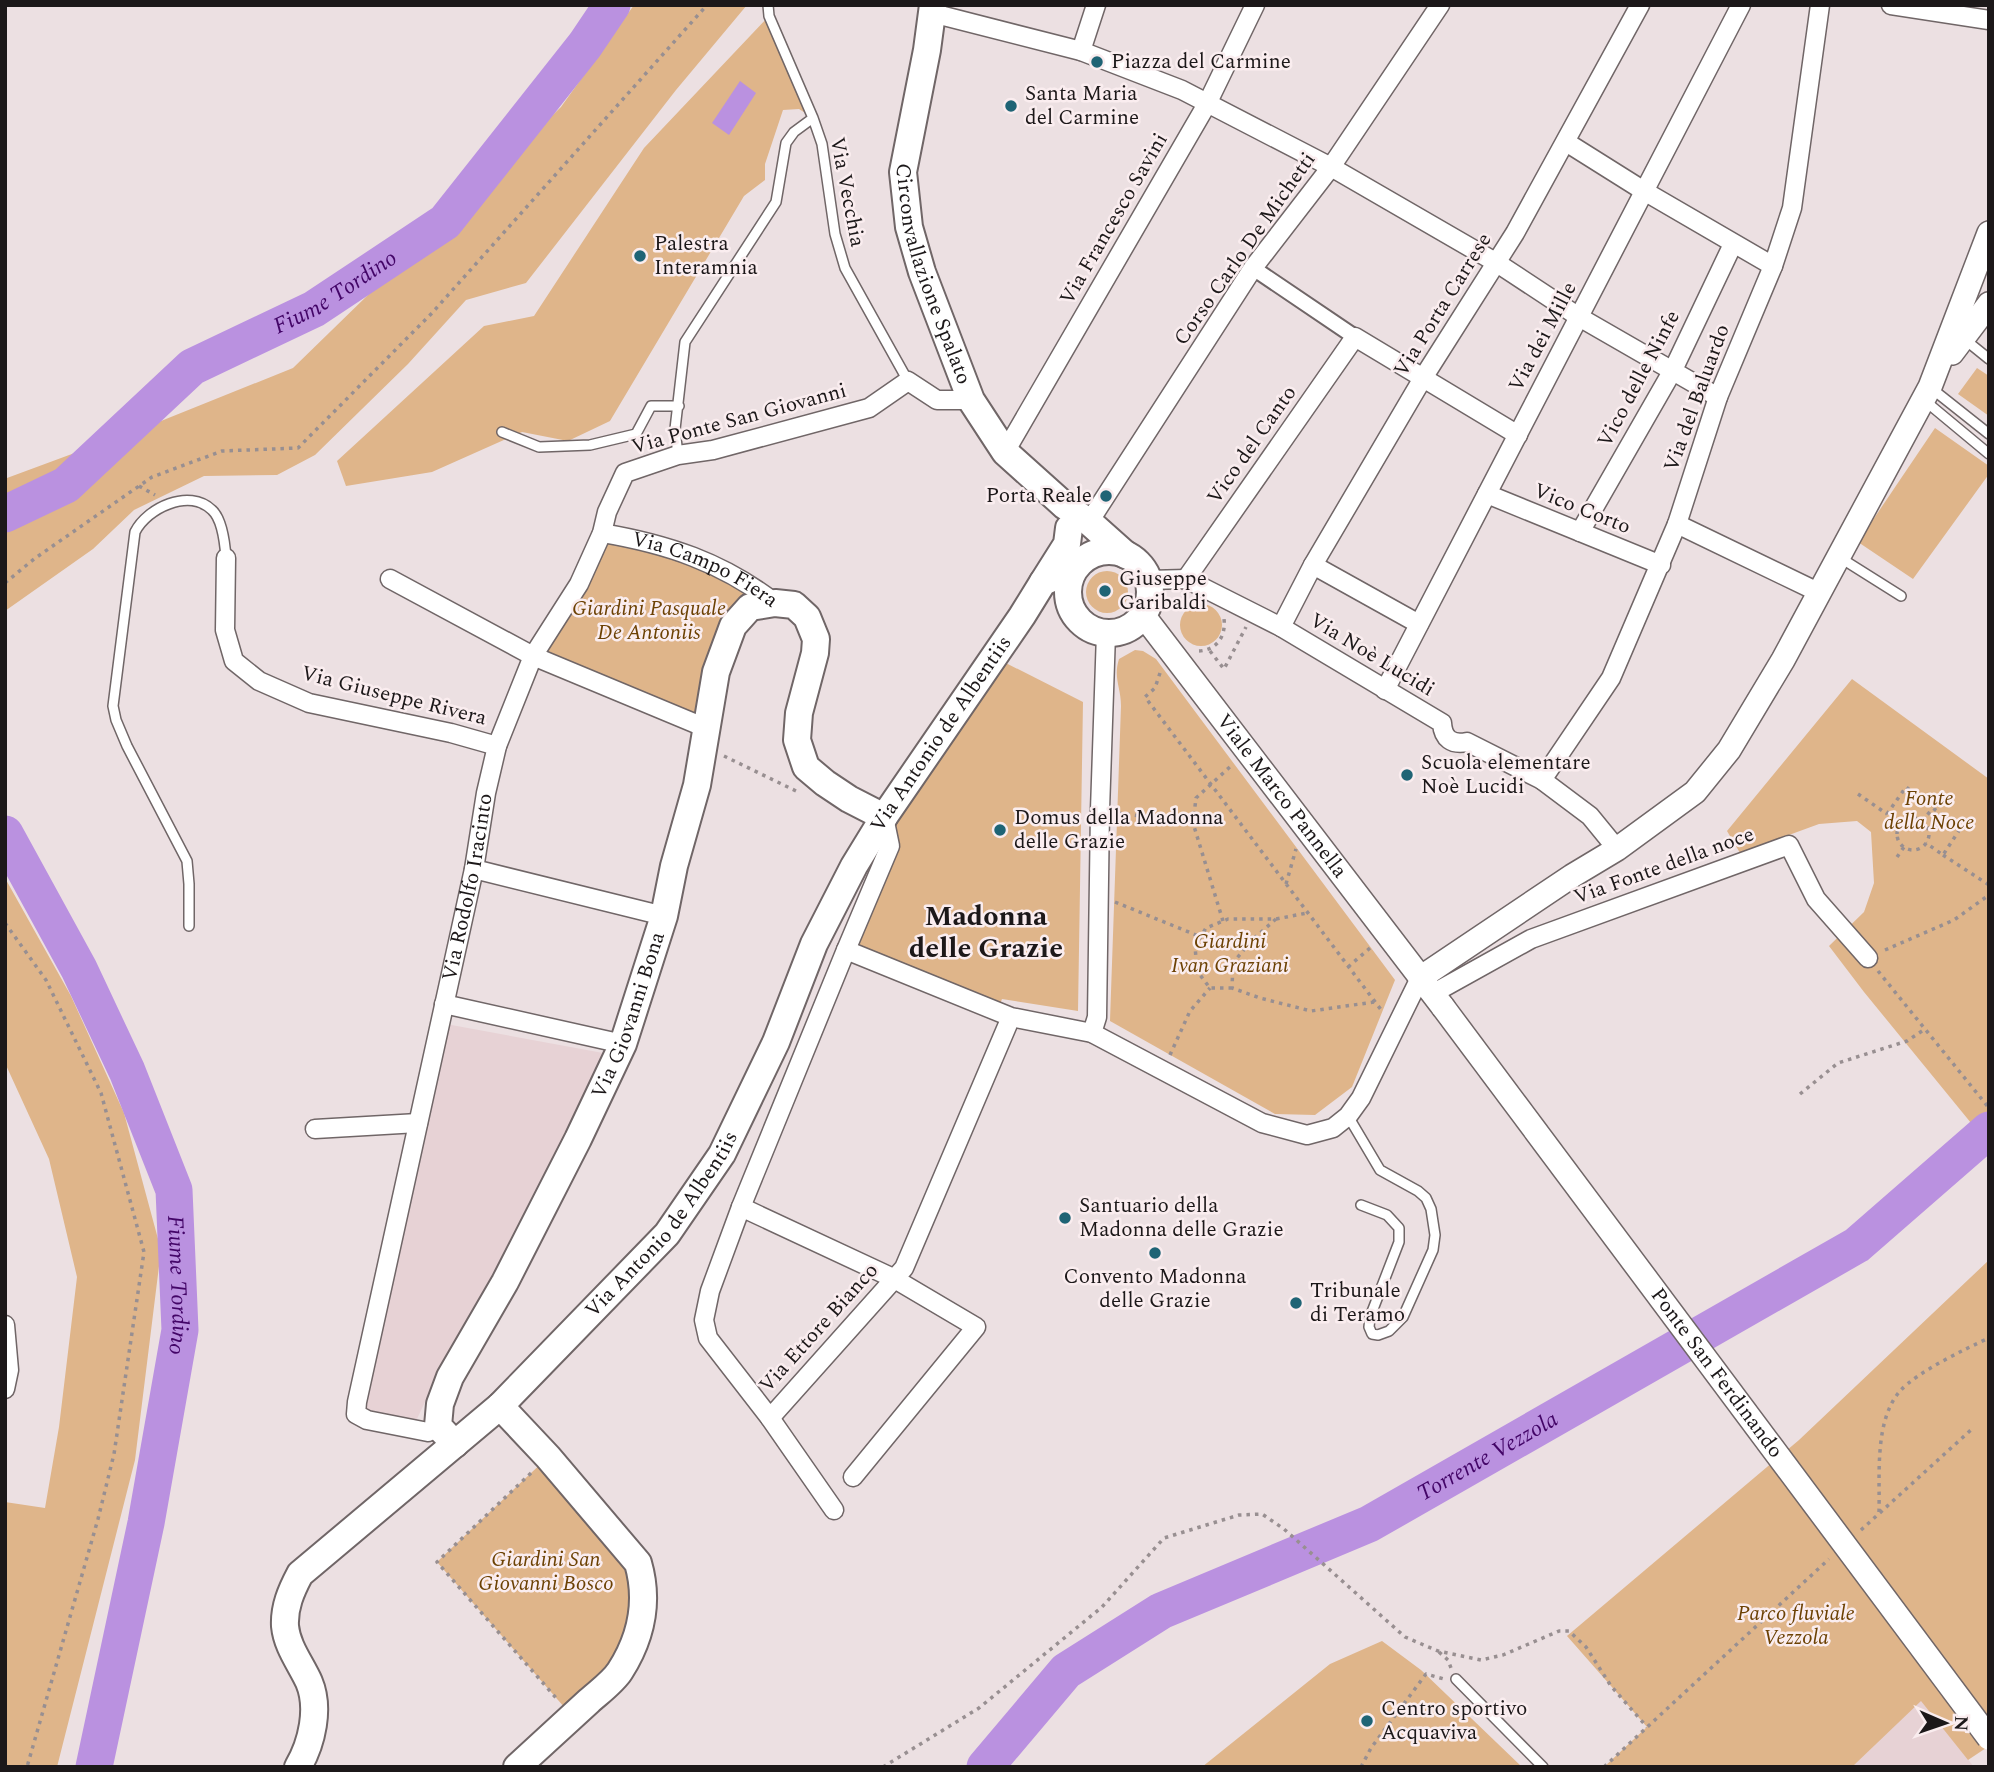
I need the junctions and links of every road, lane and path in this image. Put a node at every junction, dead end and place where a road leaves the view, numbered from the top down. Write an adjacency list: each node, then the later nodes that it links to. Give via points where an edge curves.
1 (708, 5): 56 (path, via 432,313 298,448 222,451 152,477)
2 (768, 5): 14 (lane)
3 (1096, 5): 12 (street)
4 (1255, 5): 13 (street, Via Francesco Savini)
5 (1440, 5): 16 (street, Corso Carlo De Michetti)
6 (1640, 5): 15 (street, Via Porta Carrese)
7 (1741, 5): 17 (street, Via dei Mille)
8 (1820, 5): 21 (street, Via del Baluardo, via 1792,208)
9 (1891, 5): 11 (street)
10 (933, 9): 12 (street); 33 (main road, Circonvallazione Spalato, via 903,172 909,227 922,272)
11 (1989, 20)
12 (1081, 51): 13 (street)
13 (1207, 104): 16 (street); 38 (street, Via Francesco Savini)
14 (813, 118): 30 (lane, Via Vecchia, via 845,268); 34 (lane, Via Vecchia, via 786,143 776,202 685,342)
15 (1566, 142): 17 (street); 20 (street, Via Porta Carrese)
16 (1331, 167): 20 (street); 22 (street, Corso Carlo De Michetti)
17 (1644, 191): 19 (street); 24 (street, Via dei Mille)
18 (1989, 233): 31 (street)
19 (1733, 244): 21 (street); 28 (street, Vico delle Ninfe)
20 (1497, 263): 24 (street); 29 (street, Via Porta Carrese)
21 (1773, 266): 32 (street, Via del Baluardo)
22 (1254, 268): 25 (street); 42 (street, Corso Carlo De Michetti)
23 (1989, 304): 26 (street)
24 (1579, 317): 28 (street); 37 (street, Via dei Mille)
25 (1355, 337): 29 (street); 53 (street, Vico del Canto)
26 (1963, 338): 27 (lane); 31 (street)
27 (1989, 359)
28 (1672, 370): 32 (street); 44 (street, Vico delle Ninfe)
29 (1423, 378): 37 (street); 50 (street, Via Porta Carrese)
30 (908, 382): 33 (street, via 936,400); 40 (street, Via Ponte San Giovanni, via 869,408 713,450)
31 (1929, 387): 36 (lane); 39 (lane); 47 (street)
32 (1718, 397): 43 (street, Via del Baluardo)
33 (971, 400): 38 (main road, Circonvallazione Spalato)
34 (679, 406): 35 (lane, via 651,406 636,434 590,445 539,447); 40 (lane, Via Vecchia, via 675,429)
35 (502, 432)
36 (1989, 434)
37 (1518, 435): 41 (street, Via dei Mille)
38 (1005, 452): 42 (main road, Circonvallazione Spalato)
39 (1989, 454)
40 (678, 455): 45 (street, Via Ponte San Giovanni, via 625,473)
41 (1487, 494): 44 (street, Vico Corto); 65 (street, Via dei Mille)
42 (1074, 519): 46 (main road, Circonvallazione Spalato); 49 (main road, Circonvallazione Spalato); 55 (main road, Via Antonio de Albentiis, via 1067,544)
43 (1677, 524): 51 (street, Via del Baluardo); 57 (street)
44 (1580, 532): 51 (street, Vico Corto)
45 (602, 533): 59 (street, Via Campo Fiera, via 672,548 750,584); 68 (street, Via Ponte San Giovanni, via 579,584)
46 (1126, 555): 49 (main road, via 1105,551); 54 (main road, via 1140,565)
47 (1837, 556): 57 (street); 58 (lane)
48 (226, 558): 72 (street, Via Giuseppe Rivera, via 225,630 233,661 259,681 309,703); 101 (lane, Via Giuseppe Rivera, via 212,510 196,501 164,506 140,523 135,532 113,706 127,746 187,861)
49 (1080, 564): 55 (main road); 60 (main road, via 1068,584)
50 (1313, 565): 65 (street); 66 (street, Via Porta Carrese)
51 (1661, 565): 74 (street, Via del Baluardo, via 1611,678)
52 (390, 579): 68 (street)
53 (1186, 579): 54 (street, Via Noè Lucidi); 61 (street, Via Noè Lucidi)
54 (1148, 580): 63 (main road, via 1149,598)
55 (1042, 582): 64 (main road, Via Antonio de Albentiis)
56 (5, 583)
57 (1818, 592): 88 (street, via 1729,750 1695,792)
58 (1901, 596)
59 (775, 603): 71 (main road, Via Giovanni Bona, via 750,607 733,626 716,672); 81 (main road, Via Campo Fiera, via 794,606 807,617 817,639 797,730 806,767 849,799)
60 (1072, 611): 64 (main road, via 1046,607); 67 (main road, via 1089,628)
61 (1253, 613): 62 (path, via 1224,669 1210,650 1224,632); 66 (street, Via Noè Lucidi)
62 (1222, 614)
63 (1143, 615): 67 (main road, via 1127,629); 109 (street, Viale Marco Pannella)
64 (1022, 617): 81 (main road, Via Antonio de Albentiis)
65 (1419, 624): 69 (street, Via dei Mille)
66 (1281, 627): 69 (street, Via Noè Lucidi)
67 (1106, 633): 79 (street)
68 (533, 656): 71 (street); 72 (street, Via Rodolfo Iracinto)
69 (1385, 690): 74 (street, Via Noè Lucidi, via 1442,723 1445,745 1467,742)
70 (1145, 697): 75 (path)
71 (705, 737): 76 (path); 97 (main road, Via Giovanni Bona)
72 (497, 746): 91 (street, Via Rodolfo Iracinto)
73 (1234, 763): 75 (path)
74 (1542, 780): 88 (street, Via Noè Lucidi, via 1590,816)
75 (1210, 783): 83 (path, via 1196,798); 92 (path)
76 (799, 792)
77 (1858, 794): 80 (path)
78 (1933, 808): 80 (path, via 1906,787); 82 (path); 89 (path, via 1960,829)
79 (1100, 810): 83 (path); 94 (street)
80 (1887, 814): 84 (path)
81 (884, 817): 104 (street, Via Ettore Bianco, via 890,846); 129 (main road, Via Antonio de Albentiis, via 814,944 776,1042 722,1154 667,1234)
82 (1922, 821): 84 (path, via 1909,819); 85 (path, via 1929,832)
83 (1193, 823): 99 (path)
84 (1901, 824): 86 (path, via 1897,834)
85 (1926, 844): 86 (path, via 1914,850); 89 (path)
86 (1904, 847): 90 (path)
87 (1296, 848): 92 (path)
88 (1617, 849): 109 (street, via 1572,876)
89 (1943, 855): 93 (path)
90 (1897, 858)
91 (474, 869): 97 (street); 111 (street, Via Rodolfo Iracinto)
92 (1286, 884): 96 (path)
93 (1989, 886)
94 (1100, 895): 102 (path); 115 (street, via 1097,1017)
95 (1989, 895): 105 (path, via 1954,920)
96 (1307, 913): 98 (path); 106 (path)
97 (664, 916): 116 (main road, Via Giovanni Bona)
98 (1276, 919): 99 (path); 108 (path, via 1233,963)
99 (1223, 921): 102 (path, via 1206,928)
100 (5, 923): 144 (path, via 46,980 101,1093 144,1252 114,1454)
101 (189, 926)
102 (1200, 937): 107 (path, via 1195,946 1197,971)
103 (1371, 948): 106 (path)
104 (846, 950): 112 (street); 124 (street, Via Ettore Bianco)
105 (1868, 958): 109 (street, Via Fonte della noce, via 1816,899 1789,845 1531,939); 114 (path)
106 (1348, 967): 110 (path)
107 (1210, 988): 108 (path); 117 (path, via 1190,1012)
108 (1232, 988): 110 (path, via 1311,1011)
109 (1432, 993): 113 (street); 143 (street, Ponte San Ferdinando, bridge)
110 (1374, 1002): 113 (path)
111 (444, 1004): 116 (street); 121 (street, Via Rodolfo Iracinto)
112 (1011, 1017): 115 (street); 125 (street, Via Ettore Bianco, via 904,1268)
113 (1394, 1026): 120 (street)
114 (1925, 1029): 118 (path, via 1908,1041 1838,1063); 119 (path)
115 (1092, 1032): 117 (street)
116 (623, 1044): 132 (main road, Via Giovanni Bona, via 505,1282 450,1377 440,1404)
117 (1162, 1070): 120 (street, via 1283,1131 1321,1133)
118 (1800, 1094)
119 (1989, 1108)
120 (1348, 1116): 123 (lane, via 1380,1170 1426,1198 1433,1222 1433,1250 1403,1317 1378,1335 1368,1327 1399,1242 1399,1228 1387,1215)
121 (418, 1123): 122 (street); 132 (street, Via Rodolfo Iracinto, via 356,1413 367,1420)
122 (315, 1129)
123 (1361, 1205)
124 (741, 1207): 125 (street); 130 (street, Via Ettore Bianco, via 704,1320 708,1338)
125 (893, 1278): 130 (street, Via Ettore Bianco); 134 (street, via 976,1327)
126 (5, 1325): 128 (street, via 9,1370)
127 (1989, 1338): 136 (path, via 1957,1353 1901,1391 1891,1407 1880,1451)
128 (5, 1389)
129 (500, 1406): 132 (main road, Via Antonio de Albentiis); 133 (main road)
130 (770, 1418): 135 (street)
131 (1972, 1429): 136 (path)
132 (446, 1435): 145 (main road, Via Antonio de Albentiis, via 300,1574 288,1599 285,1628 310,1684 314,1710 312,1732)
133 (548, 1457): 141 (main road, via 638,1563 642,1580 643,1617 619,1673); 141 (path, via 437,1562)
134 (853, 1478)
135 (834, 1510)
136 (1879, 1514): 137 (path)
137 (1859, 1532)
138 (1839, 1551): 142 (path)
139 (1438, 1651): 140 (path, via 1448,1660); 142 (path, via 1481,1660 1569,1630); 147 (path, via 1405,1637 1284,1529 1262,1514 1239,1515 1164,1538 1102,1607 979,1708)
140 (1456, 1679): 148 (path, via 1452,1682 1426,1674); 149 (lane)
141 (572, 1716): 146 (main road)
142 (1647, 1727): 150 (path)
143 (1989, 1738)
144 (27, 1767)
145 (298, 1767)
146 (517, 1767)
147 (883, 1767)
148 (1361, 1767)
149 (1544, 1767)
150 (1604, 1767)

